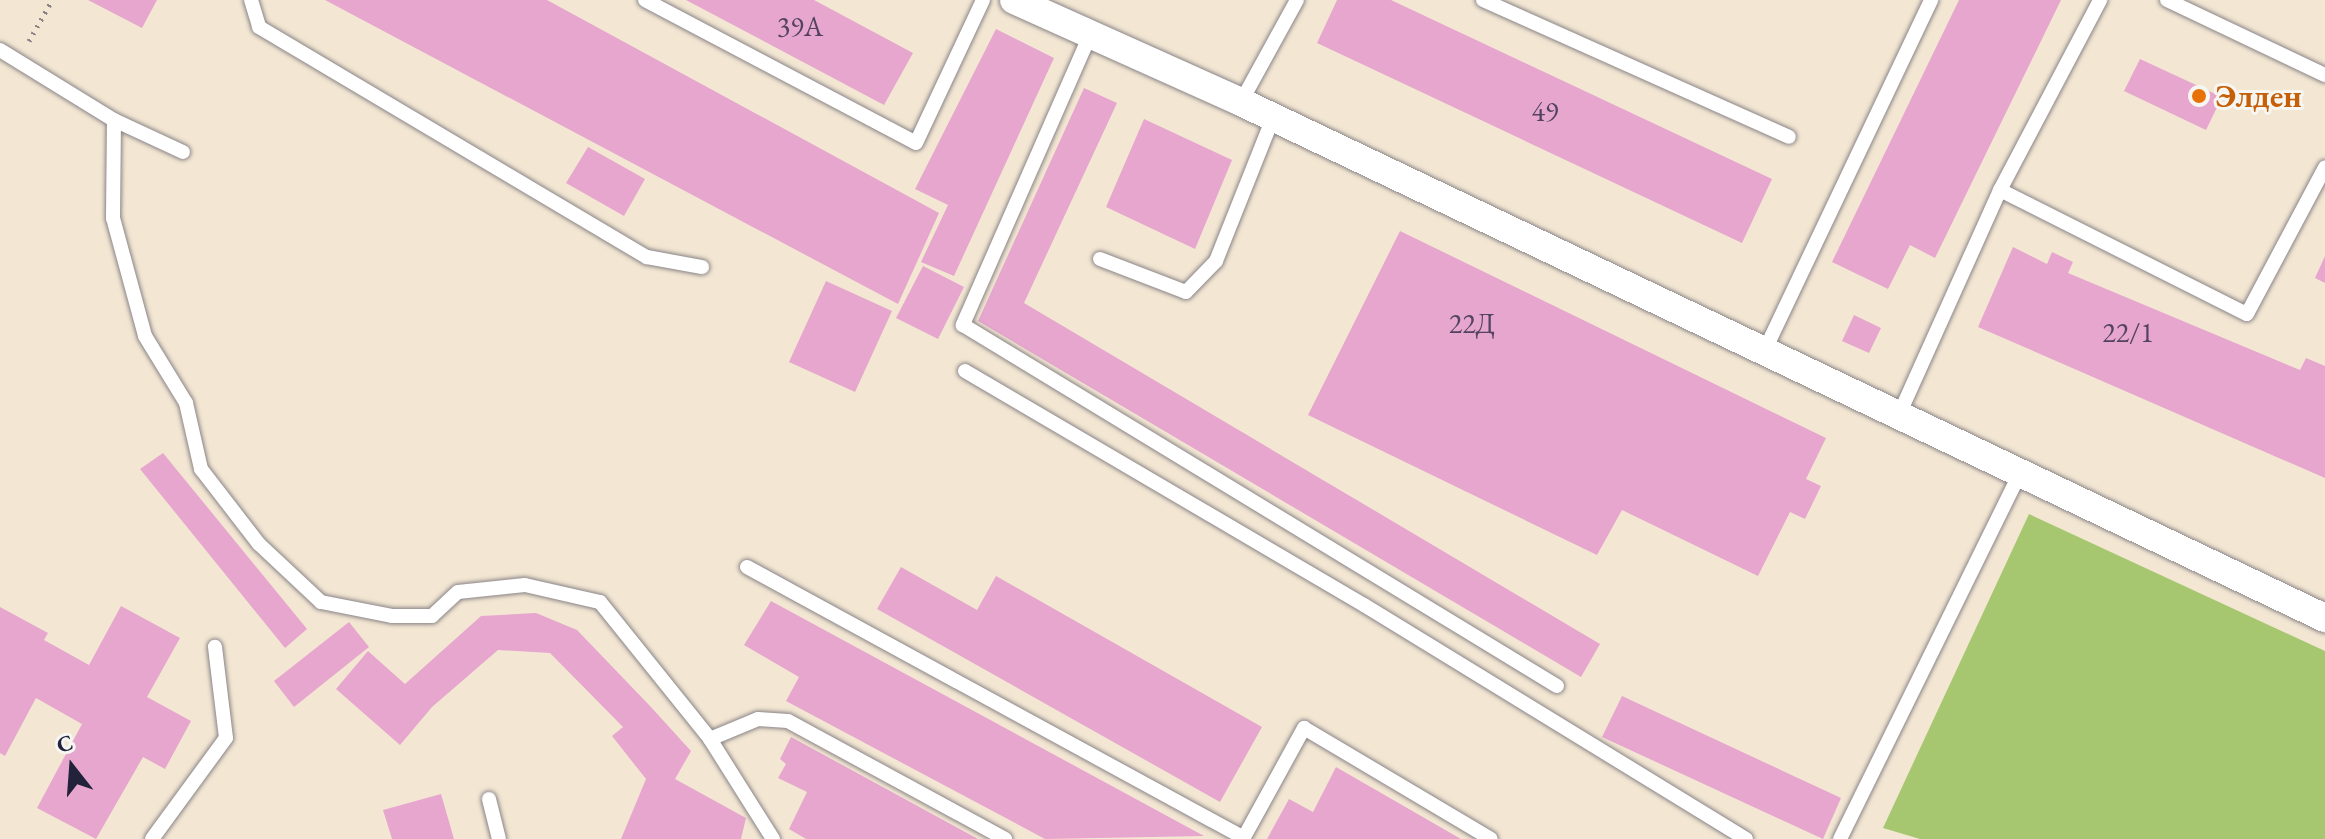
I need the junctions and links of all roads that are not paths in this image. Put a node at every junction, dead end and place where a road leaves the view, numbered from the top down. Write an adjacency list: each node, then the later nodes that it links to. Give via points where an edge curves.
1 (251, 0): 21 (lane, via 259,27 647,257)
2 (645, 0): 3 (lane, via 916,143)
3 (983, 0)
4 (1014, 0): 10 (street)
5 (1297, 0): 13 (lane)
6 (1483, 0): 16 (lane)
7 (1931, 0): 22 (lane)
8 (2100, 0): 19 (lane)
9 (2167, 0): 12 (lane)
10 (1090, 35): 13 (street); 29 (lane, via 963,325)
11 (0, 50): 15 (lane)
12 (2325, 75)
13 (1241, 102): 14 (street)
14 (1273, 118): 20 (lane, via 1216,261 1186,292); 22 (street)
15 (114, 120): 17 (lane); 30 (lane, via 113,218 145,336 186,403 201,469 259,544 321,602 392,616 432,616 458,592 525,585 600,602)
16 (1789, 137)
17 (183, 152)
18 (2325, 167): 19 (lane, via 2247,314)
19 (2000, 190): 24 (lane)
20 (1100, 259)
21 (702, 267)
22 (1764, 352): 24 (street)
23 (965, 371): 38 (lane, via 1364,605)
24 (1898, 417): 25 (street)
25 (2019, 475): 27 (street); 39 (lane)
26 (747, 567): 32 (lane)
27 (2325, 618)
28 (215, 647): 33 (lane, via 226,738)
29 (1557, 686)
30 (710, 739): 35 (lane); 36 (lane, via 758,719 788,721)
31 (489, 799): 34 (lane)
32 (1244, 838): 37 (lane, via 1304,728)
33 (152, 839)
34 (499, 839)
35 (773, 839)
36 (1005, 839)
37 (1491, 839)
38 (1746, 839)
39 (1840, 839)

